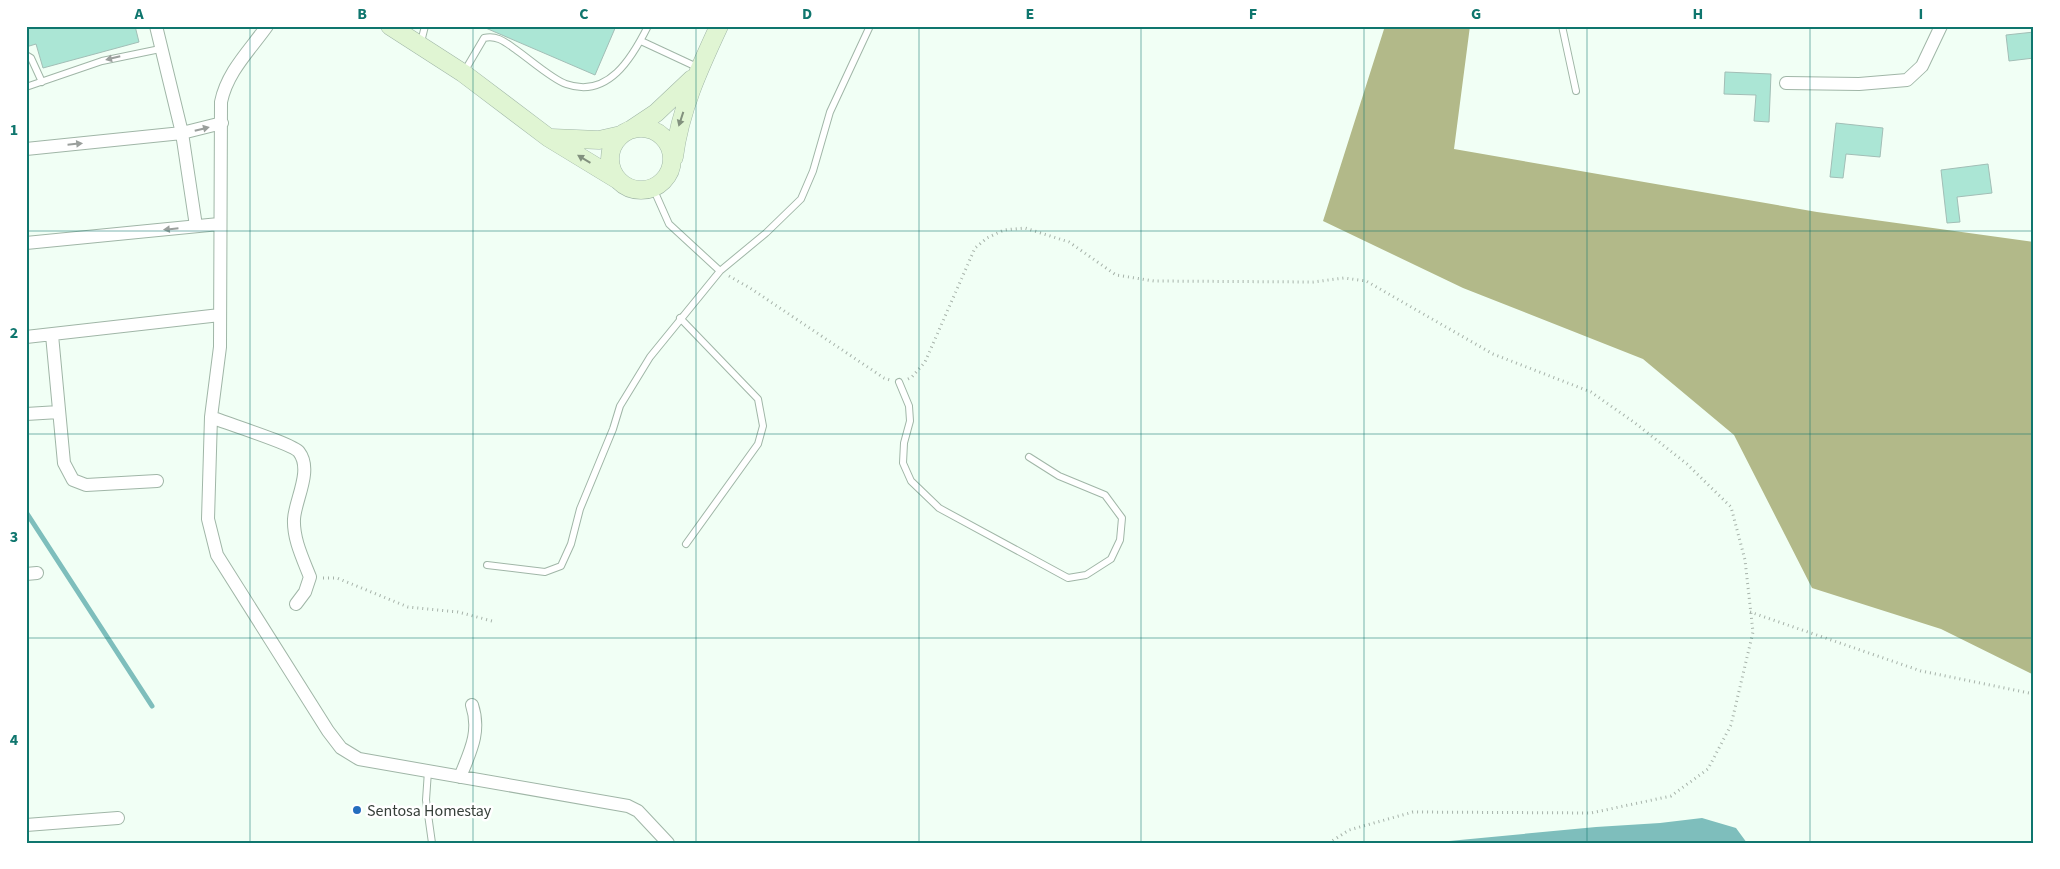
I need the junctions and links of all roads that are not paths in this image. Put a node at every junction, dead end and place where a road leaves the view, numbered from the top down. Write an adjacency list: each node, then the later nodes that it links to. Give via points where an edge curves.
1 (156, 26): 12 (street)
2 (267, 26): 20 (street, via 224,86)
3 (390, 26): 11 (street)
4 (425, 26): 11 (lane)
5 (648, 26): 10 (lane)
6 (719, 26): 14 (street)
7 (870, 26): 31 (lane, via 830,112 813,171 801,199 766,234)
8 (1562, 26): 19 (lane)
9 (1941, 26): 17 (street, via 1922,66 1907,80 1859,84)
10 (641, 41): 14 (lane); 15 (lane, via 620,72 603,84 587,87 565,84 492,36 484,38)
11 (420, 46): 15 (street)
12 (160, 49): 16 (lane, one-way to 16, via 102,61); 21 (street)
13 (26, 55): 16 (lane, via 31,58)
14 (697, 72): 22 (street, via 656,113); 25 (street, one-way to 25, via 677,130)
15 (463, 73): 23 (street)
16 (42, 82): 18 (lane)
17 (1786, 83)
18 (26, 87)
19 (1576, 91)
20 (222, 123): 21 (street, one-way to 20); 28 (street)
21 (182, 132): 24 (street, one-way to 21); 29 (street)
22 (626, 132): 23 (street, via 599,140); 25 (street, via 648,128 660,133 669,143); 26 (street, via 611,152 610,163)
23 (549, 138): 26 (street, one-way to 23)
24 (26, 149)
25 (673, 163): 27 (street, via 664,181)
26 (618, 180): 27 (street, via 637,190)
27 (653, 188): 31 (lane, via 669,224)
28 (219, 224): 29 (street); 32 (street)
29 (196, 226): 30 (street, one-way to 30)
30 (26, 243)
31 (720, 271): 33 (lane)
32 (220, 315): 34 (street); 39 (street, via 220,355)
33 (680, 318): 42 (lane, via 758,399 763,426 758,444); 43 (lane, via 650,357 620,406 561,566 545,572)
34 (52, 335): 35 (street); 37 (street)
35 (26, 337)
36 (898, 382): 40 (lane, via 909,406 910,421 903,463 911,481 938,508 1068,578 1086,576 1111,559 1120,540 1122,518 1105,495 1059,476)
37 (59, 412): 38 (street); 41 (street, via 64,463 73,480 86,486)
38 (26, 414)
39 (211, 417): 44 (street, via 287,444 299,452 305,468 294,518 295,535 310,577); 46 (street, via 208,519 217,555 229,575 341,748 359,759)
40 (1028, 457)
41 (157, 481)
42 (686, 544)
43 (487, 565)
44 (296, 604)
45 (472, 705): 47 (street, via 476,730)
46 (428, 771): 47 (street); 50 (lane, via 426,800)
47 (460, 777): 51 (street, via 628,806)
48 (118, 818): 49 (street)
49 (26, 825)
50 (432, 843)
51 (668, 843)

